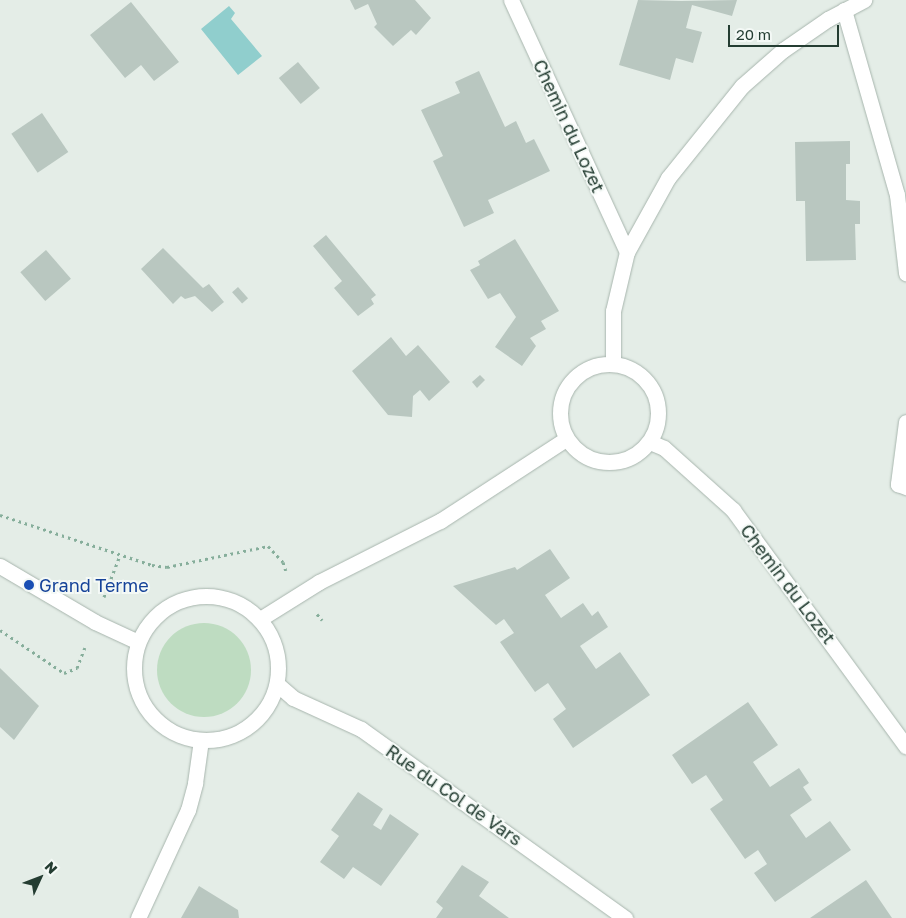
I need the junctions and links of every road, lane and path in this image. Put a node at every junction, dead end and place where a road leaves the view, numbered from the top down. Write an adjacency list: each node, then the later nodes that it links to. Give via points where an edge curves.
1 (511, 0): 4 (street, Chemin du Lozet)
2 (864, 0): 3 (street)
3 (844, 10): 4 (street, via 783,50 742,86 668,178); 5 (street, via 897,195)
4 (627, 252): 6 (street, via 613,311)
5 (906, 273)
6 (613, 363): 8 (street, via 594,365 578,373 566,386 560,404 560,422); 9 (street, via 630,368 644,378 654,392 659,409 657,427)
7 (906, 422): 10 (street, via 898,484)
8 (566, 439): 9 (street, via 580,453 597,461 617,462 635,456); 16 (street, via 440,521 319,582)
9 (650, 442): 22 (street, Chemin du Lozet, via 664,448 733,510)
10 (906, 487)
11 (0, 515): 12 (path)
12 (120, 555): 14 (path, via 167,567 268,546 283,562); 15 (path)
13 (0, 566): 18 (street, via 87,617)
14 (286, 572)
15 (107, 590)
16 (260, 619): 18 (street, via 224,597 203,595 182,599 164,609 148,624); 20 (street, via 272,638 278,660)
17 (0, 630): 19 (path, via 64,673)
18 (138, 642): 21 (street, via 134,668 144,702 153,717 175,733)
19 (77, 668)
20 (277, 684): 21 (street, via 270,703 252,723 221,739); 24 (street, Rue du Col de Vars, via 293,698 361,729)
21 (201, 740): 23 (street, via 188,810)
22 (906, 746)
23 (138, 918)
24 (625, 918)

